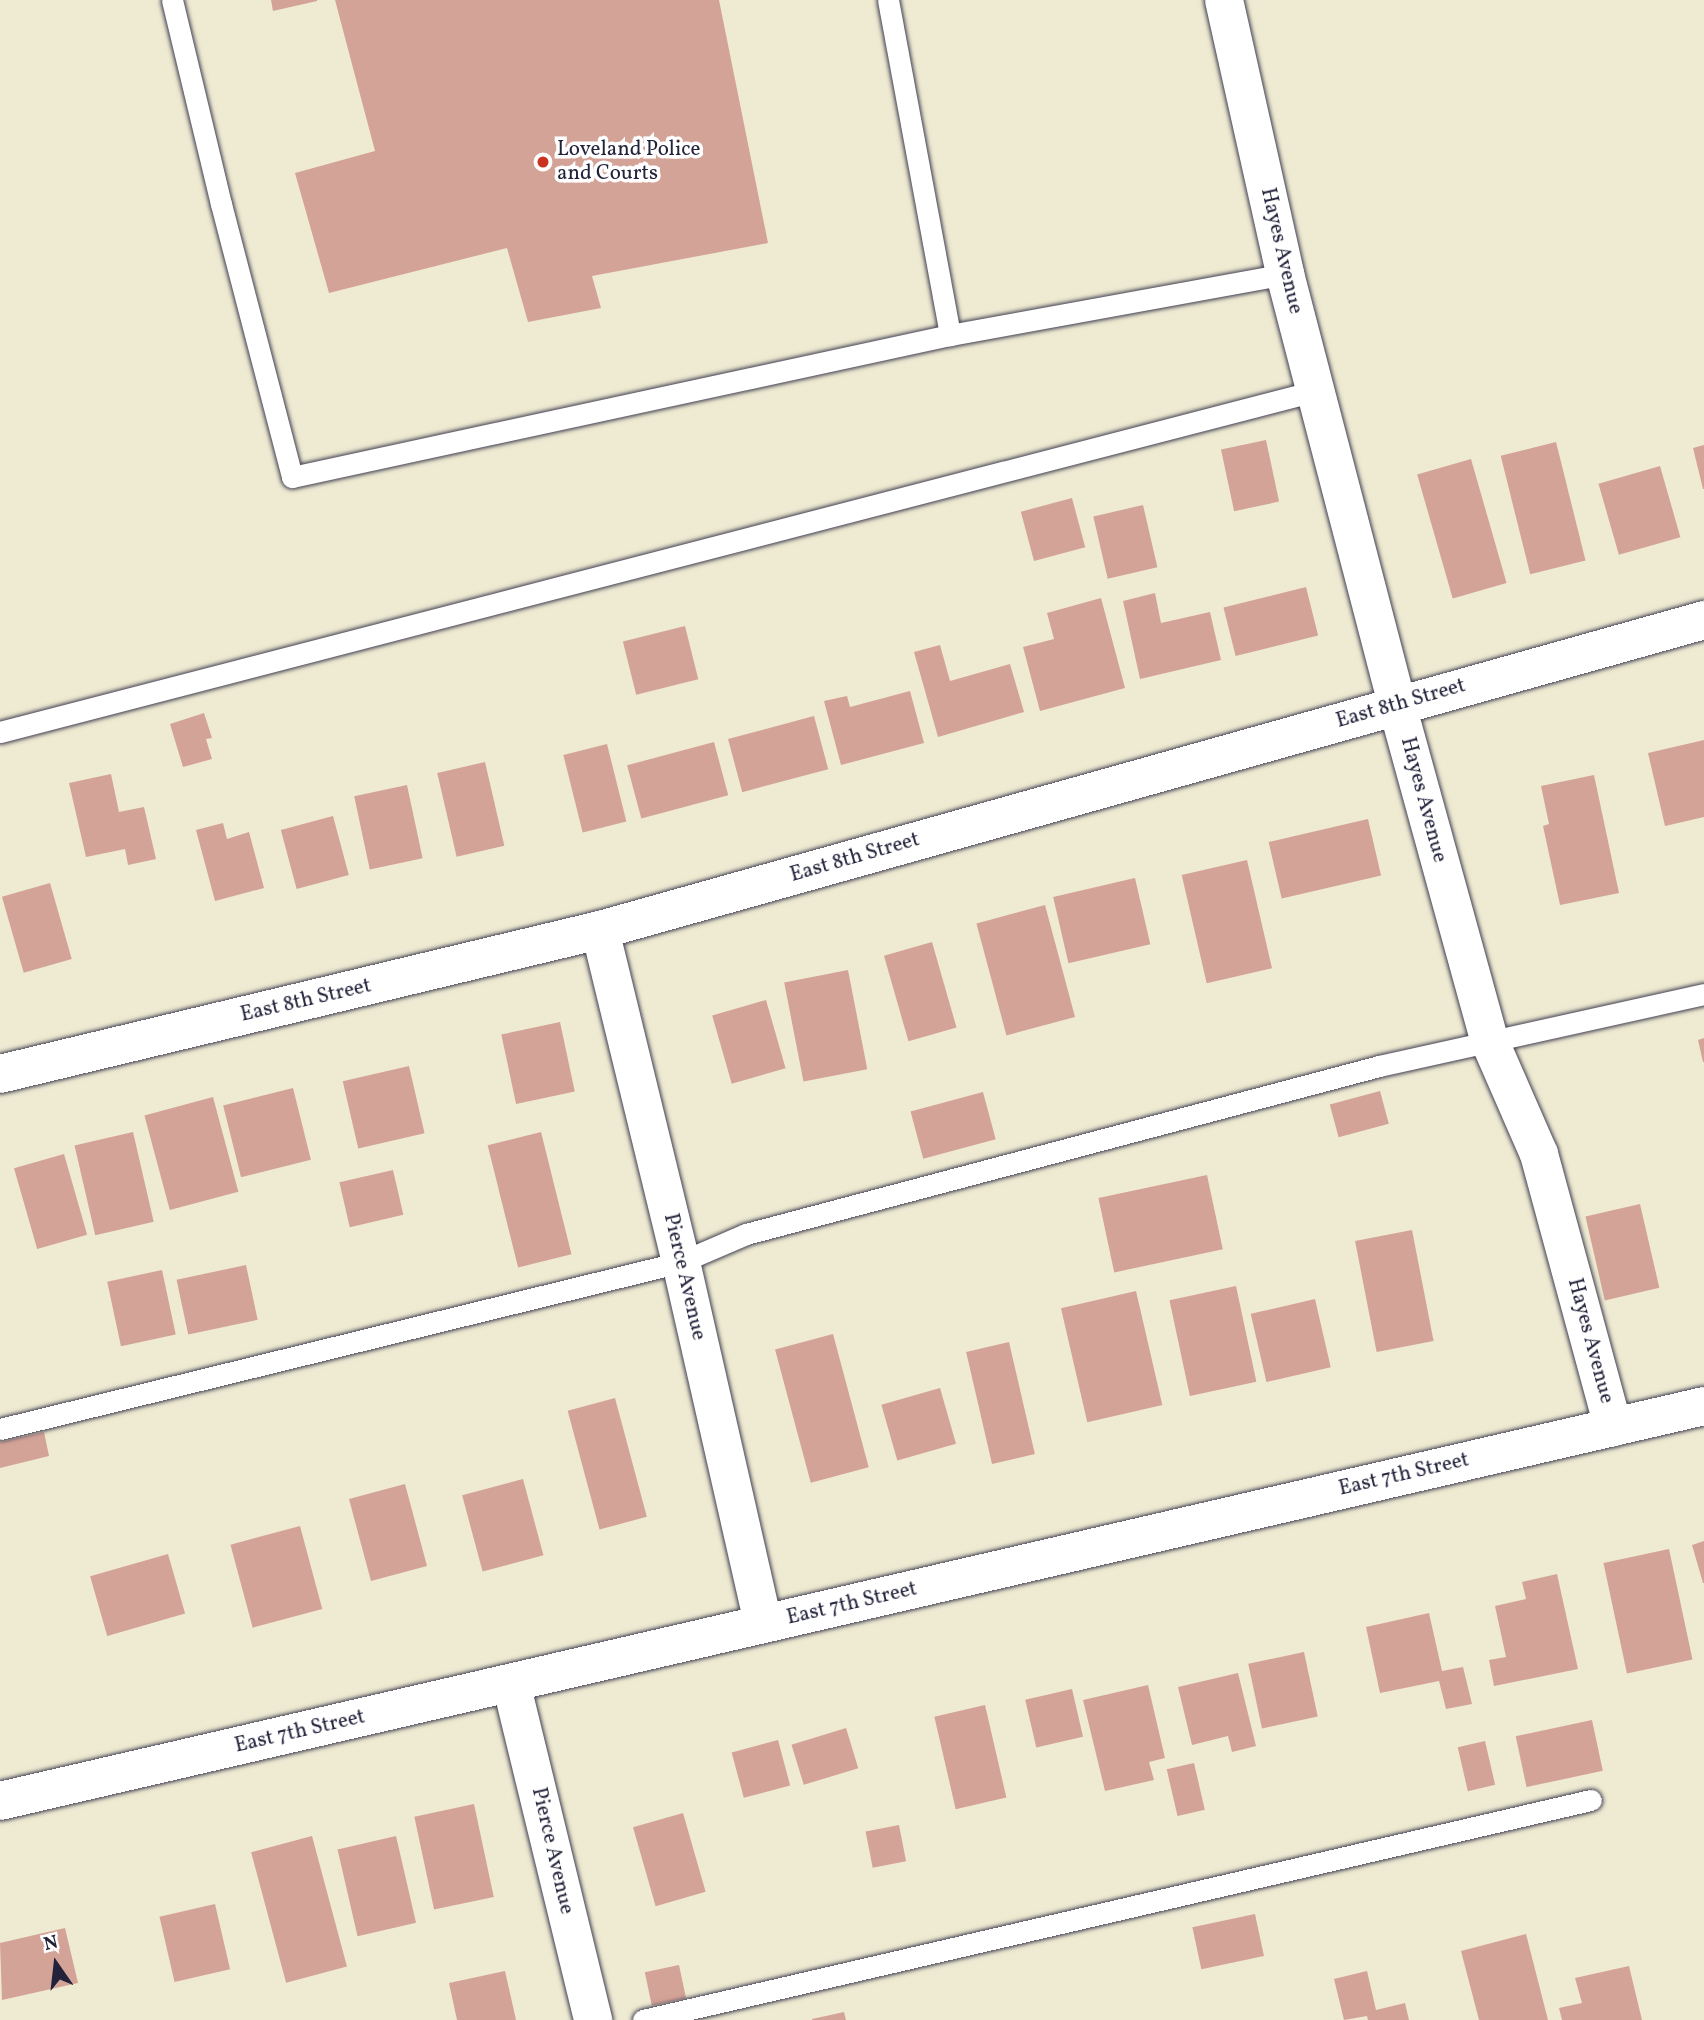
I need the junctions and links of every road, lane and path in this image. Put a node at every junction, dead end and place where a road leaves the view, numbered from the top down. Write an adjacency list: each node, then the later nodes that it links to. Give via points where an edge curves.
1 (173, 0): 5 (lane, via 292,477)
2 (888, 0): 5 (lane)
3 (1224, 0): 4 (street, Hayes Avenue)
4 (1285, 274): 5 (lane); 6 (street, Hayes Avenue)
5 (950, 335)
6 (1315, 391): 8 (street, Hayes Avenue); 9 (lane)
7 (1704, 620): 8 (street, East 8th Street)
8 (1397, 705): 10 (street, East 8th Street); 12 (street, Hayes Avenue)
9 (0, 732)
10 (600, 930): 13 (street, East 8th Street); 14 (street, Pierce Avenue)
11 (1704, 993): 12 (lane)
12 (1490, 1042): 14 (lane, via 1379,1066 746,1234); 16 (street, Hayes Avenue, via 1539,1154)
13 (0, 1074)
14 (681, 1262): 17 (lane); 18 (street, Pierce Avenue)
15 (1704, 1406): 16 (street, East 7th Street)
16 (1613, 1427): 18 (street, East 7th Street)
17 (0, 1429)
18 (763, 1624): 19 (street, East 7th Street)
19 (511, 1683): 21 (street, East 7th Street); 22 (street, Pierce Avenue)
20 (1591, 1800): 23 (lane)
21 (0, 1801)
22 (593, 2020)
23 (643, 2020)

